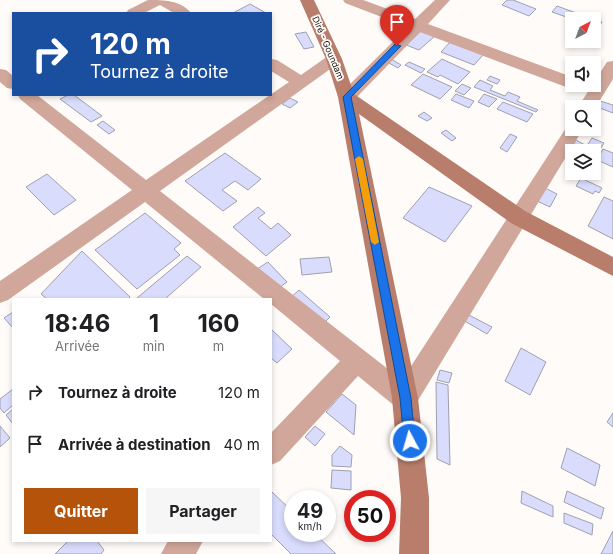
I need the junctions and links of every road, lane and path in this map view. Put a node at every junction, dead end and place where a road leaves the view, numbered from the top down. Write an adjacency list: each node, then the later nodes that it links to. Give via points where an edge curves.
1 (159, 0): 6 (street)
2 (162, 0): 7 (street)
3 (307, 0): 9 (main road, Diré - Goundam)
4 (350, 0): 8 (street)
5 (443, 0): 8 (street)
6 (135, 12)
7 (182, 12)
8 (418, 25): 12 (street); 16 (street)
9 (334, 59): 13 (street); 16 (main road, Diré - Goundam)
10 (272, 65): 13 (street)
11 (613, 66): 14 (street)
12 (565, 81)
13 (301, 82): 20 (street)
14 (596, 93): 17 (street); 18 (street)
15 (27, 96): 20 (street)
16 (347, 97): 21 (main road); 25 (main road, Diré - Goundam)
17 (613, 99)
18 (592, 100)
19 (570, 136): 21 (street)
20 (146, 191): 23 (street); 24 (street)
21 (518, 217): 22 (main road); 25 (street)
22 (613, 267)
23 (0, 293)
24 (357, 360): 25 (street); 26 (street)
25 (405, 398): 29 (main road, Diré - Goundam, via 415,498)
26 (272, 451)
27 (187, 542): 28 (street)
28 (176, 554)
29 (414, 554)

